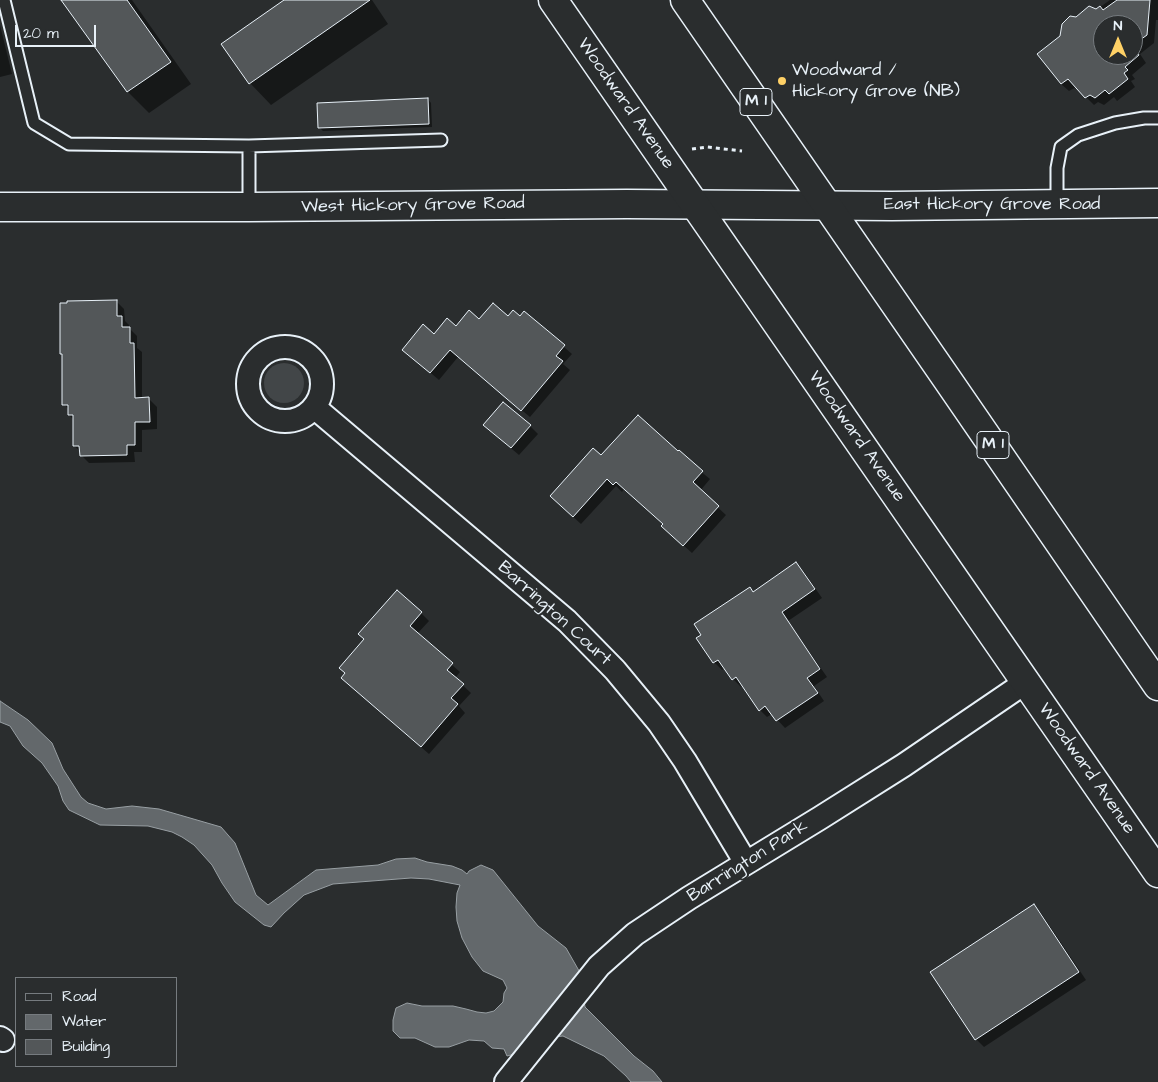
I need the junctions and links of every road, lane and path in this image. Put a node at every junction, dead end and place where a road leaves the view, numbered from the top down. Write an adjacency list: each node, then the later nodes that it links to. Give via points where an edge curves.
1 (4, 0): 6 (lane, via 34,123 69,144)
2 (553, 0): 10 (main road, Woodward Avenue)
3 (685, 0): 12 (main road, M 1)
4 (1158, 118): 11 (lane, via 1115,123 1078,135 1060,147)
5 (442, 140): 6 (lane)
6 (249, 146): 14 (lane)
7 (692, 149): 8 (path, via 707,146)
8 (742, 151)
9 (1158, 203): 11 (main road, East Hickory Grove Road)
10 (694, 204): 12 (main road, West Hickory Grove Road); 14 (main road, West Hickory Grove Road); 16 (main road, Woodward Avenue)
11 (1057, 204): 12 (main road, East Hickory Grove Road)
12 (827, 205): 17 (main road, M 1)
13 (0, 207): 14 (main road, West Hickory Grove Road)
14 (249, 207)
15 (314, 407): 18 (street, Barrington Court, via 567,621 609,664 659,723 685,760)
16 (1026, 682): 18 (street, Barrington Park, via 904,765); 19 (main road, Woodward Avenue)
17 (1158, 686)
18 (746, 863): 20 (street, Barrington Park, via 635,934 599,966)
19 (1155, 866)
20 (507, 1081)

